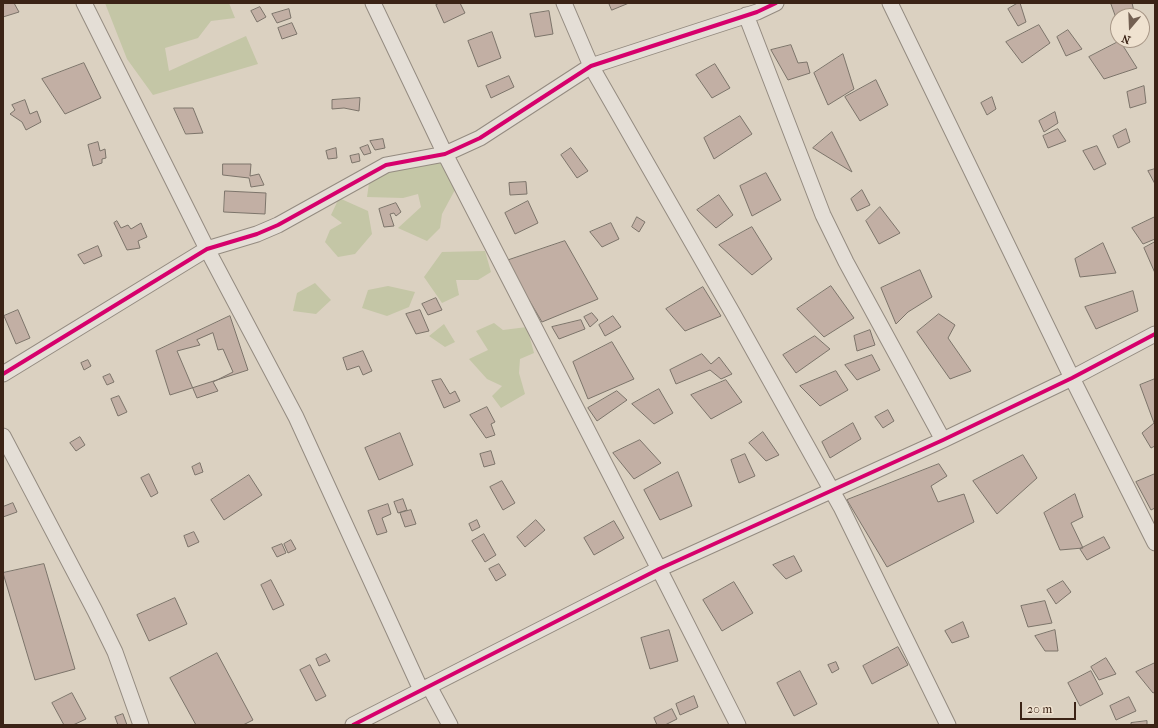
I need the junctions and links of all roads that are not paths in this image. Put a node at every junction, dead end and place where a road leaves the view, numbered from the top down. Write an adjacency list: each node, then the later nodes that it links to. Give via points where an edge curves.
1 (84, 3): 9 (street)
2 (373, 3): 8 (street)
3 (564, 3): 7 (street)
4 (776, 3): 6 (street)
5 (890, 3): 12 (street)
6 (746, 16): 7 (street); 14 (street, via 823,215)
7 (591, 66): 8 (street, via 480,138); 15 (street)
8 (445, 154): 9 (street, via 386,165 278,225); 17 (street)
9 (207, 249): 11 (street); 18 (street, via 296,417)
10 (1155, 334): 12 (street)
11 (3, 374)
12 (1072, 378): 14 (street); 16 (street)
13 (3, 436): 19 (street, via 96,611 115,652)
14 (943, 440): 15 (street)
15 (831, 491): 17 (street); 23 (street)
16 (1155, 543)
17 (659, 569): 18 (street); 22 (street)
18 (425, 688): 20 (street); 21 (street)
19 (141, 725)
20 (353, 725)
21 (450, 725)
22 (738, 725)
23 (948, 725)

